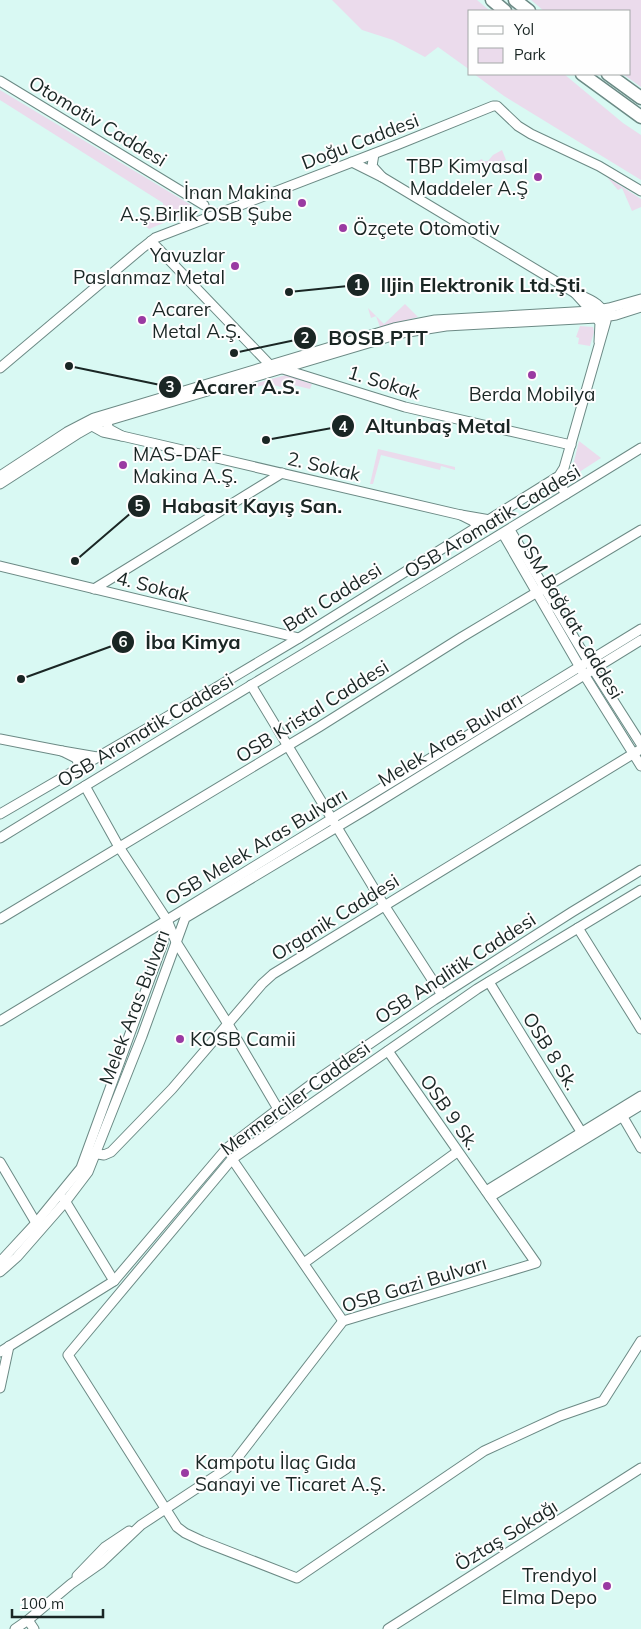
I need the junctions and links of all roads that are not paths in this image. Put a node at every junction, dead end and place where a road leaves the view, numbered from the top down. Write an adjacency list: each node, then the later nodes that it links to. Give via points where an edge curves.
1 (492, 0): 3 (highway)
2 (515, 0): 4 (highway)
3 (504, 10)
4 (528, 10)
5 (583, 75): 9 (highway)
6 (609, 75): 8 (highway)
7 (0, 81): 14 (street, Otomotiv Caddesi)
8 (641, 98)
9 (641, 118)
10 (374, 154): 11 (street, Doğu Caddesi); 12 (street, via 372,166); 13 (street, Doğu Caddesi, via 495,105 531,134 599,166)
11 (352, 162): 12 (street); 15 (street, Doğu Caddesi)
12 (382, 177): 18 (street, via 575,294 596,303)
13 (641, 191)
14 (204, 205)
15 (151, 240): 20 (street); 21 (street, Doğu Caddesi)
16 (641, 299): 18 (street)
17 (641, 307): 18 (street)
18 (600, 314): 19 (street, via 427,327); 20 (street, via 420,322); 26 (street, via 599,342)
19 (298, 363): 20 (street); 22 (street)
20 (277, 367): 22 (street, 1. Sokak); 23 (street); 24 (street)
21 (0, 368)
22 (305, 375): 26 (street, 1. Sokak, via 406,407)
23 (94, 421): 24 (street); 25 (street, 2. Sokak, via 96,428 103,432); 29 (street, via 67,432); 31 (street)
24 (106, 421): 25 (street, via 109,429)
25 (122, 436): 28 (street, 2. Sokak)
26 (570, 445): 30 (street, via 564,468)
27 (641, 448): 32 (street, OSB Aromatik Caddesi)
28 (282, 473): 33 (street, 2. Sokak); 39 (street)
29 (0, 476)
30 (556, 478): 32 (street); 34 (street, Batı Caddesi)
31 (0, 484)
32 (566, 494): 37 (street, OSB Aromatik Caddesi)
33 (461, 514): 34 (street, 2. Sokak); 35 (street, 2. Sokak)
34 (490, 520): 35 (street, Batı Caddesi)
35 (478, 527): 42 (street, Batı Caddesi)
36 (641, 530): 40 (street, OSB Kristal Caddesi)
37 (506, 532): 40 (street, OSM Bağdat Caddesi); 47 (street, OSB Aromatik Caddesi)
38 (0, 566): 39 (street, 4. Sokak)
39 (94, 588): 42 (street, 4. Sokak)
40 (541, 590): 44 (street, OSM Bağdat Caddesi); 50 (street, OSB Kristal Caddesi)
41 (641, 628): 44 (street, OSB Melek Aras Bulvarı)
42 (299, 638): 53 (street, Batı Caddesi)
43 (641, 640): 45 (street, Melek Aras Bulvarı)
44 (584, 664): 45 (street, OSM Bağdat Caddesi); 46 (street, OSM Bağdat Caddesi); 58 (street, OSB Melek Aras Bulvarı, via 471,732)
45 (593, 670): 46 (street, Melek Aras Bulvarı); 49 (street, OSM Bağdat Caddesi)
46 (585, 676): 52 (street, OSM Bağdat Caddesi); 58 (street, Melek Aras Bulvarı)
47 (251, 685): 50 (street); 56 (street, OSB Aromatik Caddesi)
48 (0, 739): 51 (street)
49 (641, 744)
50 (287, 746): 58 (street); 60 (street, OSB Kristal Caddesi)
51 (62, 751): 53 (street); 54 (street, via 76,758)
52 (637, 752): 55 (street, OSM Bağdat Caddesi); 63 (street, Organik Caddesi)
53 (97, 756): 54 (street, Batı Caddesi)
54 (80, 766): 57 (street, Batı Caddesi)
55 (641, 766)
56 (85, 786): 59 (street, OSB Aromatik Caddesi); 60 (street)
57 (0, 814)
58 (334, 823): 63 (street); 65 (street, OSB Melek Aras Bulvarı); 67 (street, Melek Aras Bulvarı, via 185,918)
59 (0, 838)
60 (119, 846): 64 (street, OSB Kristal Caddesi); 65 (street)
61 (641, 870): 69 (street, OSB Analitik Caddesi)
62 (641, 890): 66 (street, Mermerciler Caddesi)
63 (384, 905): 69 (street); 71 (street, Organik Caddesi, via 273,974)
64 (0, 919)
65 (167, 920): 67 (street); 70 (street); 74 (street, OSB Melek Aras Bulvarı, via 163,943)
66 (578, 928): 68 (street, Mermerciler Caddesi); 72 (street)
67 (176, 942): 71 (street); 75 (street, Melek Aras Bulvarı)
68 (489, 982): 73 (street, Mermerciler Caddesi); 80 (street, OSB 8 Sk.)
69 (442, 996): 78 (street, OSB Analitik Caddesi)
70 (0, 1021)
71 (228, 1024): 78 (street); 83 (street, Organik Caddesi, via 112,1152 104,1155)
72 (641, 1030)
73 (388, 1050): 82 (street, OSB 9 Sk.); 84 (street, Mermerciler Caddesi)
74 (116, 1073): 75 (street); 83 (street, OSB Melek Aras Bulvarı)
75 (126, 1076): 83 (street, Melek Aras Bulvarı)
76 (641, 1096): 79 (street)
77 (641, 1105): 79 (street)
78 (278, 1109): 92 (street, OSB Analitik Caddesi, via 227,1148)
79 (621, 1113): 80 (street); 81 (street)
80 (583, 1135): 86 (street)
81 (641, 1148)
82 (457, 1152): 86 (street, OSB 9 Sk.); 90 (street)
83 (91, 1153): 87 (street, OSB Melek Aras Bulvarı)
84 (232, 1160): 90 (street); 99 (street, Mermerciler Caddesi, via 68,1355)
85 (0, 1162): 88 (street)
86 (488, 1194): 93 (street, OSB Gazi Bulvarı, via 536,1264)
87 (63, 1198): 88 (street, OSB Melek Aras Bulvarı); 92 (street)
88 (38, 1227): 89 (street, OSB Melek Aras Bulvarı); 91 (street, via 17,1257)
89 (0, 1262)
90 (304, 1263): 93 (street)
91 (0, 1272)
92 (114, 1282): 95 (street, OSB Analitik Caddesi)
93 (342, 1321): 99 (street, OSB Gazi Bulvarı, via 235,1461)
94 (641, 1341): 99 (street, via 603,1401 560,1416 484,1450 296,1578 185,1533)
95 (9, 1346): 96 (street, OSB Analitik Caddesi); 97 (street)
96 (0, 1352)
97 (0, 1388)
98 (641, 1468): 103 (street, Öztaş Sokağı)
99 (165, 1508): 100 (street, OSB Gazi Bulvarı, via 111,1542 71,1584)
100 (28, 1620): 101 (street); 102 (street)
101 (16, 1629)
102 (34, 1629)
103 (388, 1629)

